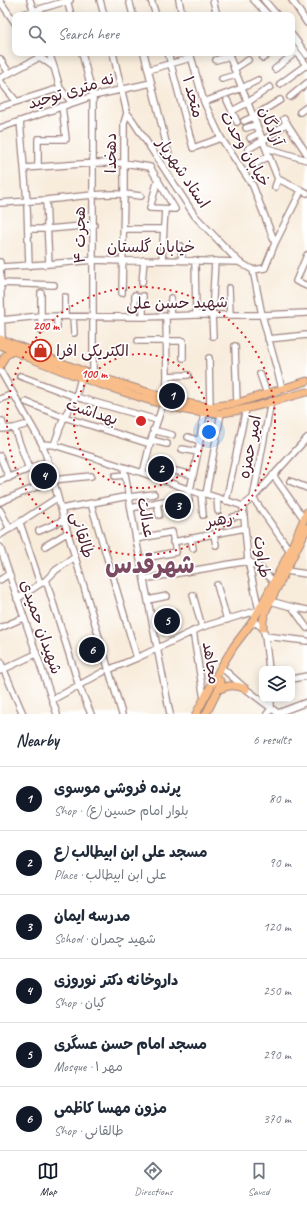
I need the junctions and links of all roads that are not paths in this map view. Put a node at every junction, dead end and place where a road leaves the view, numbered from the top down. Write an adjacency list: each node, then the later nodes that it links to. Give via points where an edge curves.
1 (30, 0): 12 (street)
2 (68, 0): 13 (street); 14 (street)
3 (100, 0): 15 (street)
4 (129, 0): 16 (street)
5 (151, 0): 17 (street)
6 (179, 0): 18 (street)
7 (213, 0): 19 (street)
8 (254, 0): 20 (street)
9 (264, 0): 21 (street)
10 (292, 0): 23 (street)
11 (0, 1): 22 (street)
12 (34, 12)
13 (37, 12)
14 (70, 12)
15 (103, 12)
16 (132, 12)
17 (155, 12)
18 (181, 12)
19 (216, 12)
20 (265, 12)
21 (274, 12)
22 (12, 16)
23 (307, 23)
24 (295, 39): 26 (street)
25 (296, 52): 44 (street)
26 (307, 54)
27 (36, 56): 49 (street)
28 (39, 56): 45 (street)
29 (50, 56): 45 (street)
30 (83, 56): 62 (street, هجرت ۴)
31 (114, 56): 61 (street, استاد شهریار)
32 (145, 56): 48 (street)
33 (169, 56): 43 (street, متحد ۱)
34 (190, 56): 43 (street); 67 (street, خیابان وحدت)
35 (226, 56): 41 (street)
36 (229, 56): 46 (street, آزادگان)
37 (266, 56): 39 (street)
38 (291, 56): 47 (street)
39 (263, 58)
40 (0, 59): 49 (street)
41 (216, 60)
42 (248, 60): 46 (street)
43 (171, 63): 48 (street); 84 (street, متحد ۱, via 193,148)
44 (306, 65): 57 (street)
45 (54, 67): 59 (street)
46 (234, 69): 50 (street, آزادگان)
47 (275, 69)
48 (148, 70): 55 (street)
49 (9, 73): 51 (street)
50 (236, 75): 52 (street); 60 (street, آزادگان)
51 (0, 78)
52 (222, 79)
53 (258, 80): 60 (street)
54 (0, 81): 66 (street)
55 (151, 82): 61 (street, نه متری توحید); 90 (street)
56 (307, 83): 63 (street)
57 (280, 84)
58 (270, 87): 69 (street)
59 (60, 88): 66 (street); 68 (street)
60 (242, 88): 67 (street); 69 (street, آزادگان)
61 (122, 89): 62 (street, نه متری توحید); 75 (street, استاد شهریار)
62 (93, 96): 68 (street, نه متری توحید); 93 (street, هجرت ۴)
63 (290, 97)
64 (226, 100): 73 (street)
65 (280, 100): 76 (street)
66 (16, 101): 71 (street)
67 (204, 102): 84 (street, خیابان وحدت)
68 (72, 103): 70 (street, نه متری توحید)
69 (248, 103): 73 (street); 76 (street, آزادگان)
70 (62, 106): 77 (street, نه متری توحید); 96 (street, via 66,139 38,139)
71 (0, 107)
72 (307, 107): 74 (street)
73 (232, 111): 79 (street)
74 (300, 112)
75 (127, 113): 94 (street, دهخدا, via 124,122); 126 (street, استاد شهریار, via 195,216)
76 (253, 117): 78 (street); 80 (street, آزادگان)
77 (20, 121): 81 (street, نه متری توحید); 97 (street)
78 (244, 121)
79 (237, 122)
80 (256, 125): 82 (street); 83 (street, آزادگان)
81 (0, 128)
82 (246, 128)
83 (260, 133): 85 (street); 86 (street, آزادگان)
84 (221, 138): 115 (street, خیابان وحدت, via 253,186)
85 (250, 138)
86 (264, 140): 87 (street, آزادگان); 88 (street); 89 (street, via 286,121)
87 (267, 148): 91 (street, آزادگان); 92 (street)
88 (248, 150)
89 (307, 154)
90 (169, 155)
91 (269, 156): 95 (street); 99 (street, آزادگان)
92 (307, 160)
93 (93, 163): 94 (street); 96 (street); 103 (street, هجرت ۴)
94 (124, 163): 98 (street, via 150,167); 104 (street, دهخدا)
95 (257, 163)
96 (38, 167): 97 (street)
97 (24, 168): 108 (street)
98 (158, 179): 109 (street, via 175,209); 109 (street, via 150,208)
99 (278, 179): 100 (street); 101 (street)
100 (275, 188)
101 (301, 191): 102 (street); 115 (street)
102 (307, 193)
103 (93, 194): 104 (street); 106 (street); 110 (street, هجرت ۴)
104 (124, 194): 105 (street); 113 (street, دهخدا)
105 (142, 196)
106 (46, 200): 108 (street); 112 (street)
107 (0, 203): 108 (street)
108 (27, 204): 111 (street)
109 (165, 209): 114 (street)
110 (94, 225): 112 (street); 118 (street, هجرت ۴)
111 (28, 229): 112 (street); 128 (street)
112 (48, 229): 127 (street)
113 (124, 229): 114 (street); 123 (street, دهخدا)
114 (163, 229): 120 (street)
115 (276, 243): 130 (street, via 265,268)
116 (181, 246): 121 (street)
117 (307, 255): 134 (street, via 296,281)
118 (94, 260): 123 (street, خیابان گلستان); 127 (street, خیابان گلستان); 150 (street, هجرت ۴)
119 (144, 260): 120 (street, خیابان گلستان); 123 (street, خیابان گلستان); 132 (street)
120 (162, 260): 121 (street, خیابان گلستان)
121 (182, 260): 122 (street, خیابان گلستان)
122 (195, 260): 124 (street, خیابان گلستان); 143 (street)
123 (123, 261): 137 (street, دهخدا)
124 (215, 261): 126 (street, خیابان گلستان); 144 (street)
125 (0, 262): 129 (street)
126 (238, 262): 130 (street, خیابان گلستان)
127 (49, 264): 128 (street, خیابان گلستان)
128 (29, 266): 129 (street, خیابان گلستان)
129 (0, 267): 131 (street)
130 (253, 270): 146 (street)
131 (1, 284): 133 (street); 155 (street)
132 (142, 284)
133 (54, 285)
134 (307, 286)
135 (229, 288): 145 (street)
136 (41, 293): 147 (street)
137 (122, 293)
138 (135, 295): 151 (street)
139 (143, 296): 154 (street)
140 (65, 297): 149 (street)
141 (171, 298): 152 (street)
142 (307, 313): 146 (street, شهید حسن علی)
143 (196, 315): 144 (street, شهید حسن علی); 152 (street, شهید حسن علی)
144 (212, 315): 145 (street, شهید حسن علی); 160 (street)
145 (230, 315): 146 (street, شهید حسن علی)
146 (262, 315): 161 (street)
147 (40, 316): 148 (street, شهید حسن علی); 155 (street, شهید حسن علی); 157 (street)
148 (57, 316): 149 (street, شهید حسن علی); 156 (street)
149 (65, 316): 153 (street, شهید حسن علی)
150 (93, 316): 151 (street, شهید حسن علی); 153 (street, شهید حسن علی); 172 (street, هجرت ۴)
151 (135, 316): 154 (street, شهید حسن علی)
152 (168, 316): 154 (street, شهید حسن علی); 164 (street)
153 (74, 317): 158 (street)
154 (143, 317)
155 (2, 320): 162 (street)
156 (57, 328)
157 (41, 331)
158 (74, 333)
159 (307, 335): 161 (street)
160 (213, 336)
161 (268, 339): 179 (street)
162 (1, 341): 166 (main road); 172 (main road)
163 (138, 341): 164 (street)
164 (166, 342): 167 (street, via 183,341); 175 (street)
165 (235, 346): 188 (street)
166 (12, 351): 169 (main road); 176 (main road)
167 (183, 358)
168 (209, 358): 189 (street)
169 (0, 366)
170 (0, 370): 177 (street, طالقانی)
171 (260, 374): 182 (street)
172 (93, 375): 185 (main road)
173 (188, 375): 175 (street)
174 (20, 376): 183 (street)
175 (167, 376): 185 (street)
176 (81, 378): 183 (street); 185 (main road)
177 (2, 380): 181 (street, طالقانی)
178 (307, 381): 179 (main road)
179 (282, 388): 182 (main road)
180 (307, 392): 186 (main road)
181 (13, 394): 184 (street); 205 (street, طالقانی)
182 (267, 394): 188 (main road)
183 (76, 397): 193 (street); 194 (street)
184 (0, 399)
185 (165, 401): 189 (main road); 191 (main road, via 182,409); 194 (street)
186 (271, 401): 190 (main road); 232 (street, امیر حمزه)
187 (26, 402): 193 (street, بهداشت)
188 (237, 403): 189 (main road)
189 (210, 407)
190 (246, 408): 192 (main road); 235 (street)
191 (204, 413): 192 (main road); 203 (street)
192 (221, 413): 228 (street)
193 (64, 417): 204 (street, بهداشت); 207 (street)
194 (156, 420): 199 (street)
195 (2, 421): 198 (street)
196 (25, 425): 197 (street)
197 (14, 428): 198 (street); 212 (street)
198 (2, 429)
199 (154, 430): 200 (street); 204 (street)
200 (172, 435)
201 (188, 438): 203 (street)
202 (307, 438): 218 (street)
203 (200, 441): 209 (street)
204 (150, 442): 206 (street, بهداشت); 215 (street)
205 (42, 444): 207 (street); 211 (street, طالقانی)
206 (167, 444)
207 (54, 445): 213 (street)
208 (182, 449): 209 (street)
209 (198, 452): 217 (street)
210 (0, 456): 221 (street)
211 (48, 461): 212 (street); 222 (street, طالقانی)
212 (29, 468): 221 (street)
213 (124, 468): 215 (street); 216 (street, عدالت)
214 (175, 471): 217 (street)
215 (143, 473): 226 (street)
216 (125, 475): 220 (street); 229 (street, عدالت)
217 (193, 475): 226 (street)
218 (273, 475): 232 (street); 247 (street)
219 (91, 476): 222 (street)
220 (115, 476)
221 (9, 478): 223 (street)
222 (53, 480): 230 (street, طالقانی); 236 (street)
223 (0, 481)
224 (290, 481): 225 (street)
225 (307, 488)
226 (189, 489): 228 (street); 234 (street)
227 (154, 494): 229 (street)
228 (203, 494): 231 (street); 245 (street)
229 (129, 496): 238 (street); 240 (street, عدالت)
230 (57, 498): 241 (street, طالقانی); 250 (street)
231 (217, 498): 235 (street); 243 (street)
232 (253, 498): 239 (street); 266 (street)
233 (164, 501): 237 (street)
234 (189, 501)
235 (226, 501): 239 (street)
236 (0, 502)
237 (157, 502): 240 (street); 244 (street)
238 (91, 504): 241 (street); 301 (street)
239 (243, 506): 246 (street, طراوت)
240 (131, 508): 259 (street, عدالت)
241 (62, 509): 249 (street, طالقانی)
242 (0, 510): 253 (street)
243 (218, 511)
244 (159, 515)
245 (203, 515)
246 (244, 515): 248 (street); 251 (street, طراوت)
247 (306, 516): 266 (main road)
248 (233, 517)
249 (64, 520): 254 (street); 255 (street, طالقانی)
250 (20, 523): 253 (street); 276 (street)
251 (245, 528): 256 (street, رهبر); 270 (street, طراوت)
252 (307, 528): 260 (main road)
253 (10, 529): 257 (street)
254 (39, 531)
255 (67, 533): 263 (street); 267 (street, طالقانی)
256 (214, 534): 258 (street, رهبر); 262 (street)
257 (0, 535)
258 (191, 538): 261 (street, رهبر); 265 (street)
259 (136, 539): 261 (street, via 172,532); 269 (street, عدالت)
260 (304, 540): 271 (main road)
261 (173, 542): 269 (street, via 176,552)
262 (216, 545)
263 (45, 546)
264 (0, 547): 268 (street, شهیدان حمیدی)
265 (193, 548)
266 (290, 551): 277 (main road)
267 (75, 557): 276 (street); 306 (street, طالقانی)
268 (2, 559): 272 (street, شهیدان حمیدی)
269 (140, 559): 274 (street, عدالت)
270 (248, 561): 274 (street); 277 (street, via 258,566); 285 (street, طراوت)
271 (286, 571): 273 (street); 283 (main road)
272 (9, 574): 275 (street); 281 (street, شهیدان حمیدی)
273 (307, 574)
274 (144, 579): 282 (street, عدالت)
275 (0, 580)
276 (43, 581): 281 (street); 310 (street)
277 (274, 582): 285 (main road)
278 (217, 585): 290 (street)
279 (193, 595): 292 (street)
280 (167, 596): 282 (street)
281 (17, 599): 288 (street, شهیدان حمیدی)
282 (148, 600): 289 (street, عدالت)
283 (270, 600): 284 (street); 294 (main road)
284 (292, 607): 286 (street); 295 (street)
285 (259, 610): 290 (street); 291 (main road)
286 (307, 610)
287 (174, 612): 289 (street)
288 (24, 618): 293 (street); 300 (street, شهیدان حمیدی)
289 (152, 618): 299 (street, عدالت)
290 (227, 620): 292 (street)
291 (250, 625): 294 (street, via 256,623); 304 (main road)
292 (202, 627): 296 (street)
293 (0, 628)
294 (263, 628): 297 (street)
295 (307, 628)
296 (194, 631): 299 (street); 313 (street, مجاهد)
297 (265, 636): 298 (street); 303 (street)
298 (307, 641)
299 (157, 649): 301 (street); 322 (street, عدالت)
300 (36, 654): 305 (street); 314 (street, شهیدان حمیدی)
301 (138, 658): 306 (street)
302 (0, 661): 305 (street)
303 (268, 666)
304 (221, 667): 309 (main road); 312 (street)
305 (2, 671): 318 (street)
306 (106, 671): 310 (street); 321 (street, طالقانی)
307 (307, 676): 308 (street)
308 (295, 678)
309 (212, 684): 311 (main road, via 220,681); 313 (main road)
310 (79, 686): 314 (street); 320 (street)
311 (220, 689): 312 (main road, via 232,685); 324 (main road)
312 (246, 689): 317 (street)
313 (204, 699): 323 (main road)
314 (52, 700): 319 (street, شهیدان حمیدی)
315 (271, 702): 317 (street)
316 (307, 702): 326 (street)
317 (271, 709): 325 (street); 326 (street)
318 (23, 714)
319 (57, 714)
320 (91, 714)
321 (122, 714)
322 (170, 714)
323 (196, 714)
324 (206, 714)
325 (267, 714)
326 (278, 714)

